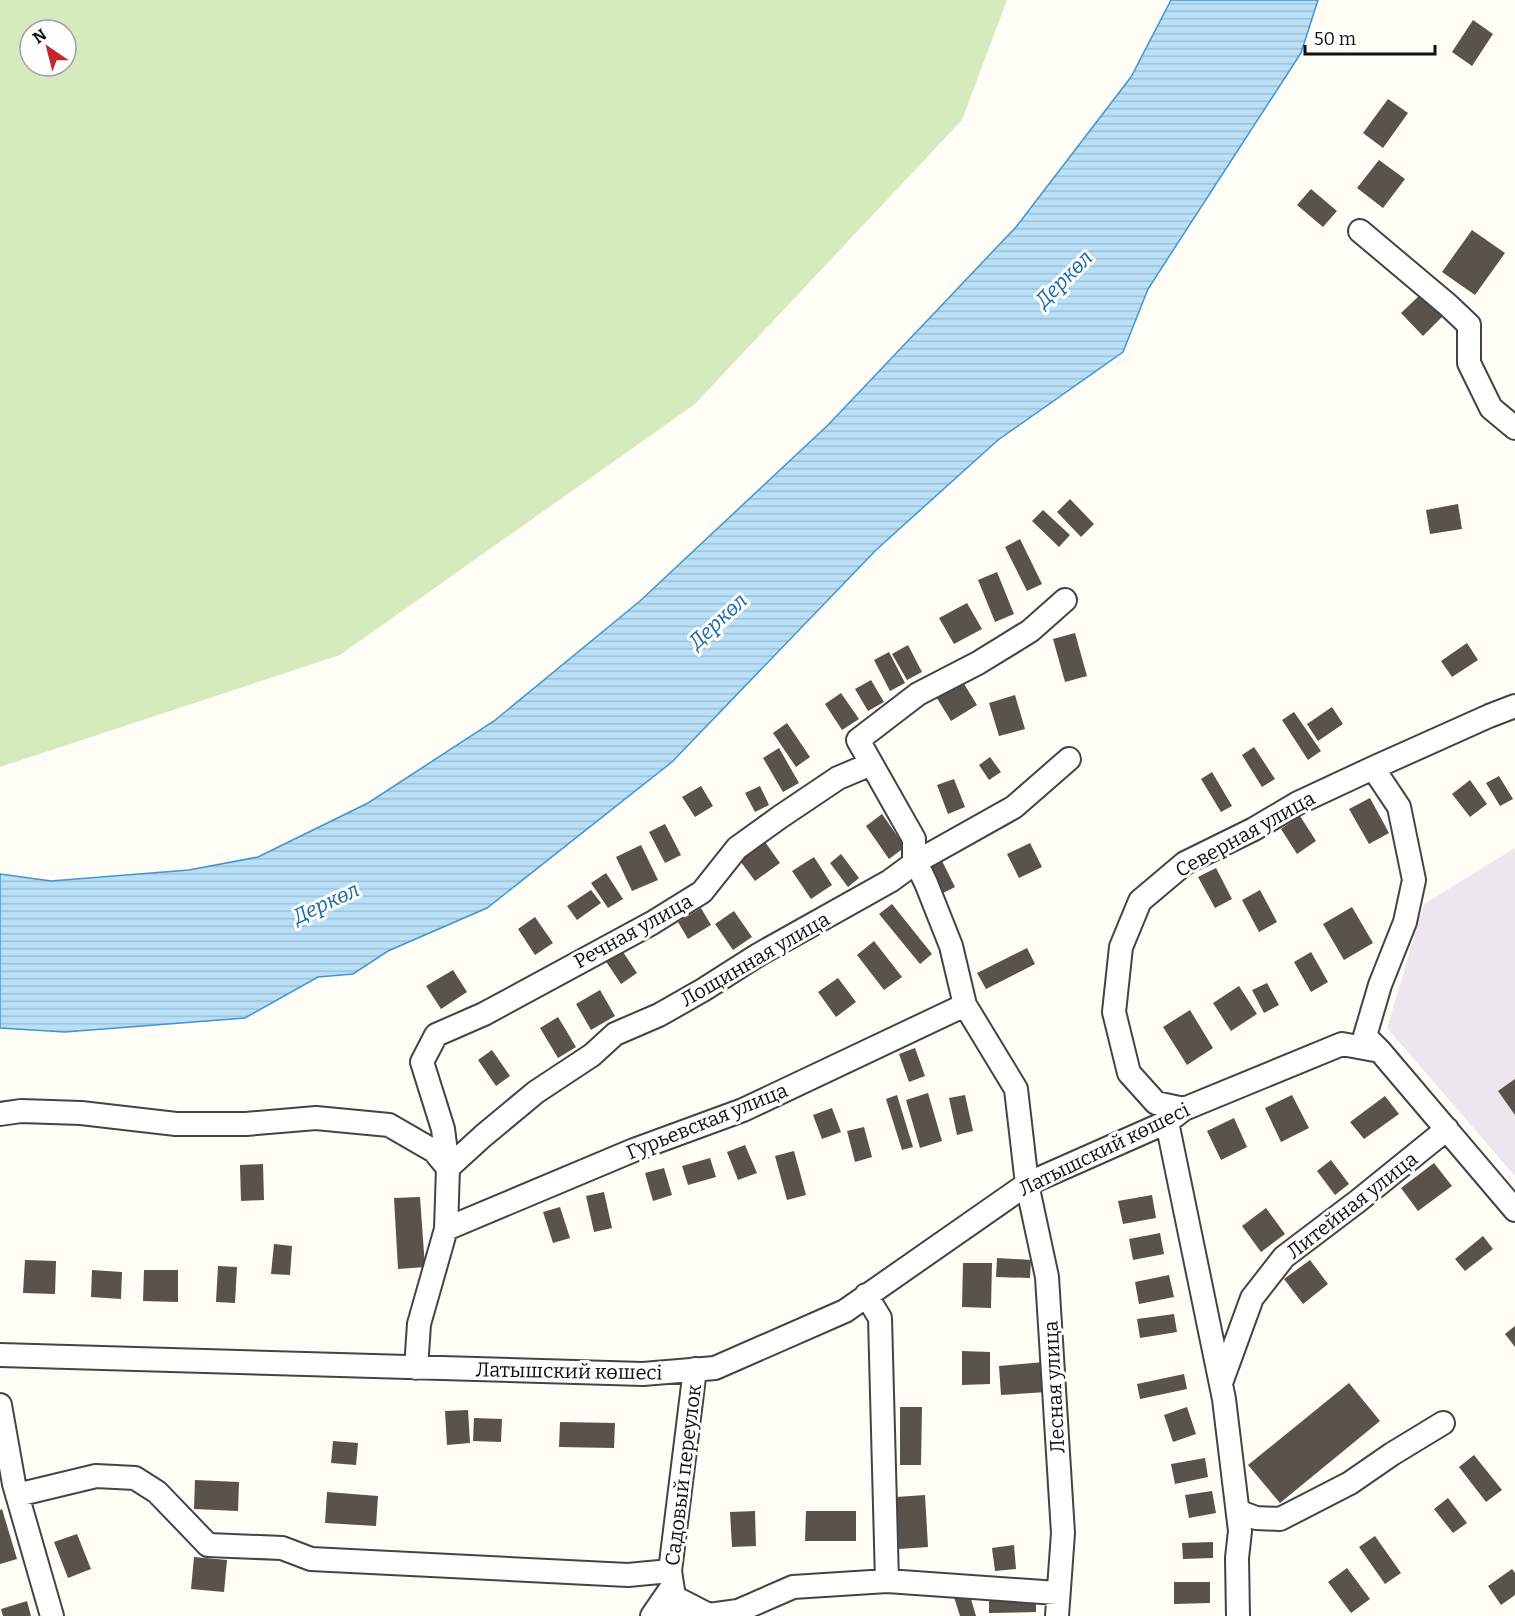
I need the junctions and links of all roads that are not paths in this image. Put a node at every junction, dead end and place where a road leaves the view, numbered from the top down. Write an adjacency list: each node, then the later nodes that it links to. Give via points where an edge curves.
1 (1360, 231): 2 (street, via 1469,325 1469,363 1491,408)
2 (1515, 428)
3 (1065, 600): 6 (street, Лесная улица, via 1030,631 918,694 858,740)
4 (1515, 706): 7 (street, Северная улица)
5 (1069, 759): 8 (street, Лощинная улица, via 1014,807)
6 (871, 764): 8 (street, Лесная улица, via 914,838); 14 (street, Речная улица, via 838,778 737,848 702,892 484,1014 436,1035 422,1062 443,1129)
7 (1373, 768): 10 (street, via 1399,807 1414,880 1405,922 1365,1036); 12 (street, Северная улица, via 1185,863 1140,901 1121,947 1113,1012 1130,1073 1155,1103)
8 (916, 862): 9 (street, Лесная улица, via 951,946); 14 (street, Лощинная улица, via 660,1015 615,1034 527,1100)
9 (965, 1005): 15 (street, Лесная улица, via 1016,1089); 17 (street, Гурьевская улица, via 743,1110 634,1150)
10 (1380, 1051): 12 (street, Латышский көшесі, via 1342,1044); 13 (street)
11 (0, 1114): 14 (street, via 71,1113 176,1124 316,1118 389,1125 434,1151)
12 (1175, 1115): 15 (street, Латышский көшесі); 22 (street, Литейная улица)
13 (1447, 1129): 16 (street); 22 (street, Литейная улица, via 1284,1257 1252,1298)
14 (448, 1168): 17 (street)
15 (1027, 1184): 18 (street, Латышский көшесі); 29 (street, Лесная улица, via 1047,1277 1062,1533)
16 (1515, 1210)
17 (446, 1229): 20 (street, via 419,1324)
18 (866, 1296): 21 (street, Латышский көшесі, via 845,1311 715,1368); 27 (street, via 879,1318)
19 (0, 1355): 20 (street, Латышский көшесі)
20 (416, 1368): 21 (street, Латышский көшесі, via 643,1374)
21 (695, 1370): 28 (street, Садовый переулок)
22 (1221, 1384): 26 (street, Литейная улица)
23 (0, 1405): 25 (street)
24 (1443, 1423): 26 (street, via 1350,1483 1280,1519 1256,1518)
25 (17, 1495): 28 (street, via 96,1476 135,1478 157,1492 208,1545 282,1548 311,1559 628,1575); 30 (street)
26 (1238, 1511): 33 (street, Литейная улица)
27 (887, 1581): 28 (street, via 793,1587 738,1611 709,1615); 29 (street)
28 (673, 1592): 31 (street)
29 (1058, 1593): 32 (street, Лесная улица)
30 (52, 1616)
31 (652, 1616)
32 (1057, 1616)
33 (1238, 1616)

